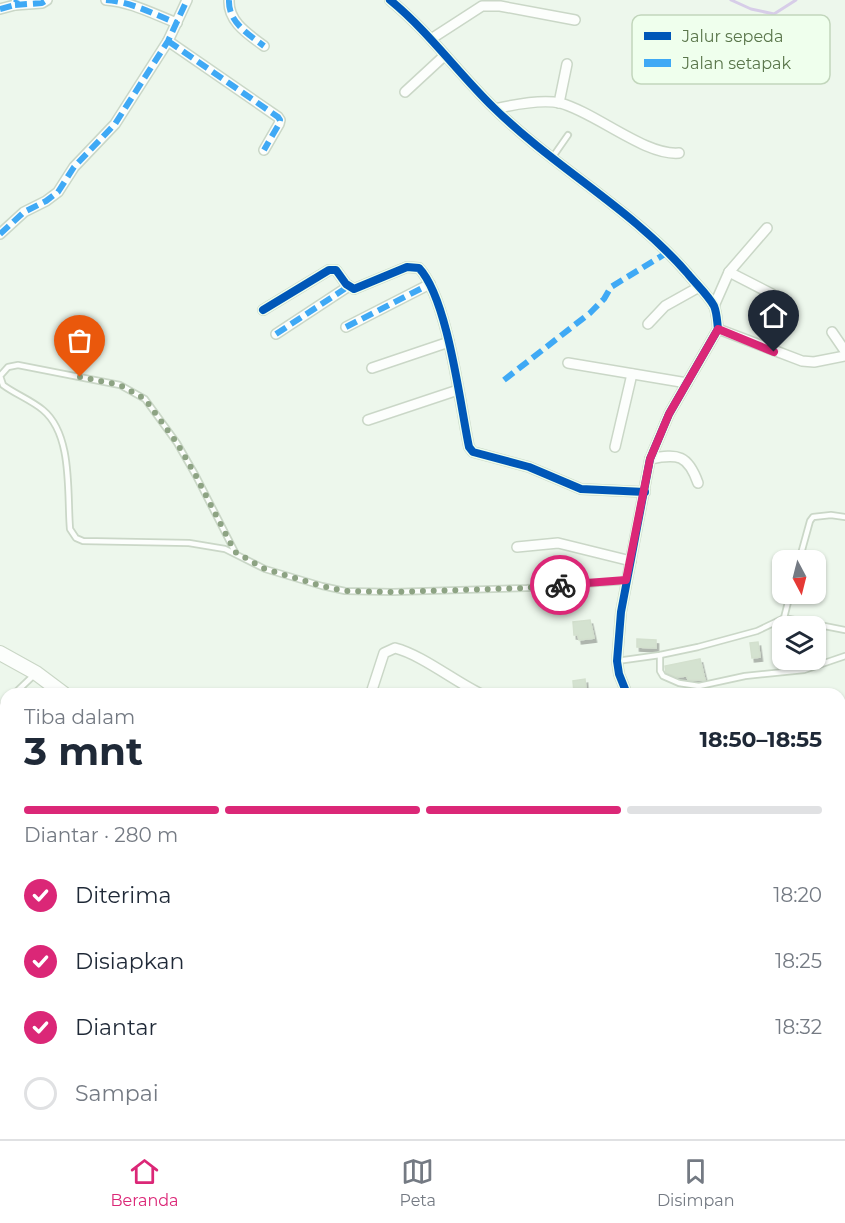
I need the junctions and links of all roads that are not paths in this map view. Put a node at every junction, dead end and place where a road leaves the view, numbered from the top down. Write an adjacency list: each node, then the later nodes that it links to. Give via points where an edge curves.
1 (47, 0): 6 (street)
2 (106, 0): 7 (street)
3 (187, 0): 11 (street)
4 (229, 0): 14 (street, via 230,14 237,24)
5 (390, 0): 12 (street)
6 (16, 3): 9 (street)
7 (141, 3): 11 (street)
8 (479, 3): 10 (street); 12 (street)
9 (0, 9)
10 (576, 20)
11 (177, 23): 13 (street)
12 (431, 39): 15 (street)
13 (168, 41): 21 (street, via 278,117 279,124); 25 (street, via 115,124 74,167 58,192 24,212)
14 (264, 46)
15 (444, 56): 17 (street); 19 (street)
16 (567, 64): 18 (street)
17 (405, 92)
18 (559, 103): 19 (street); 22 (street, via 655,148)
19 (495, 109): 23 (street)
20 (568, 135): 23 (lane)
21 (264, 150)
22 (679, 153)
23 (552, 158): 29 (street, via 655,239)
24 (767, 228): 26 (street)
25 (0, 234)
26 (729, 272): 30 (street); 31 (street)
27 (430, 284): 28 (street, via 419,268 407,267 360,288); 34 (street); 38 (street)
28 (349, 286): 32 (street, via 336,270 329,270); 37 (street)
29 (699, 287): 31 (street); 33 (street, via 665,306)
30 (772, 294)
31 (714, 306): 35 (street)
32 (263, 310)
33 (648, 324)
34 (346, 327)
35 (718, 329): 40 (street, via 802,361); 44 (street)
36 (832, 332): 39 (street)
37 (276, 334)
38 (449, 342): 42 (street); 45 (street)
39 (845, 351)
40 (845, 356)
41 (568, 363): 43 (street)
42 (372, 368)
43 (632, 374): 44 (street); 47 (street)
44 (687, 383): 48 (street)
45 (458, 390): 46 (street); 50 (street, via 473,452 529,467 580,489)
46 (368, 420)
47 (615, 447)
48 (650, 459): 49 (street, via 682,458 693,469); 50 (street)
49 (698, 483)
50 (645, 492): 55 (street)
51 (845, 517): 53 (lane, via 813,517)
52 (517, 547): 55 (street, via 558,543)
53 (802, 550)
54 (235, 552): 54 (lane, via 182,451 145,399 120,385 18,364 8,367 0,376 3,385 43,410 57,426 64,445 70,529 76,538 189,543); 56 (lane, via 265,569 345,591 526,588)
55 (631, 561): 56 (street)
56 (626, 580): 63 (street)
57 (772, 624): 61 (lane)
58 (826, 626): 59 (lane)
59 (845, 630)
60 (0, 653): 64 (main road)
61 (660, 656): 62 (lane, via 663,676 699,686 804,670); 63 (lane)
62 (845, 656)
63 (617, 661): 69 (street)
64 (36, 673): 65 (lane); 66 (main road)
65 (20, 688)
66 (56, 688)
67 (373, 688): 68 (street, via 384,653 395,648 409,651)
68 (469, 688)
69 (624, 688)

